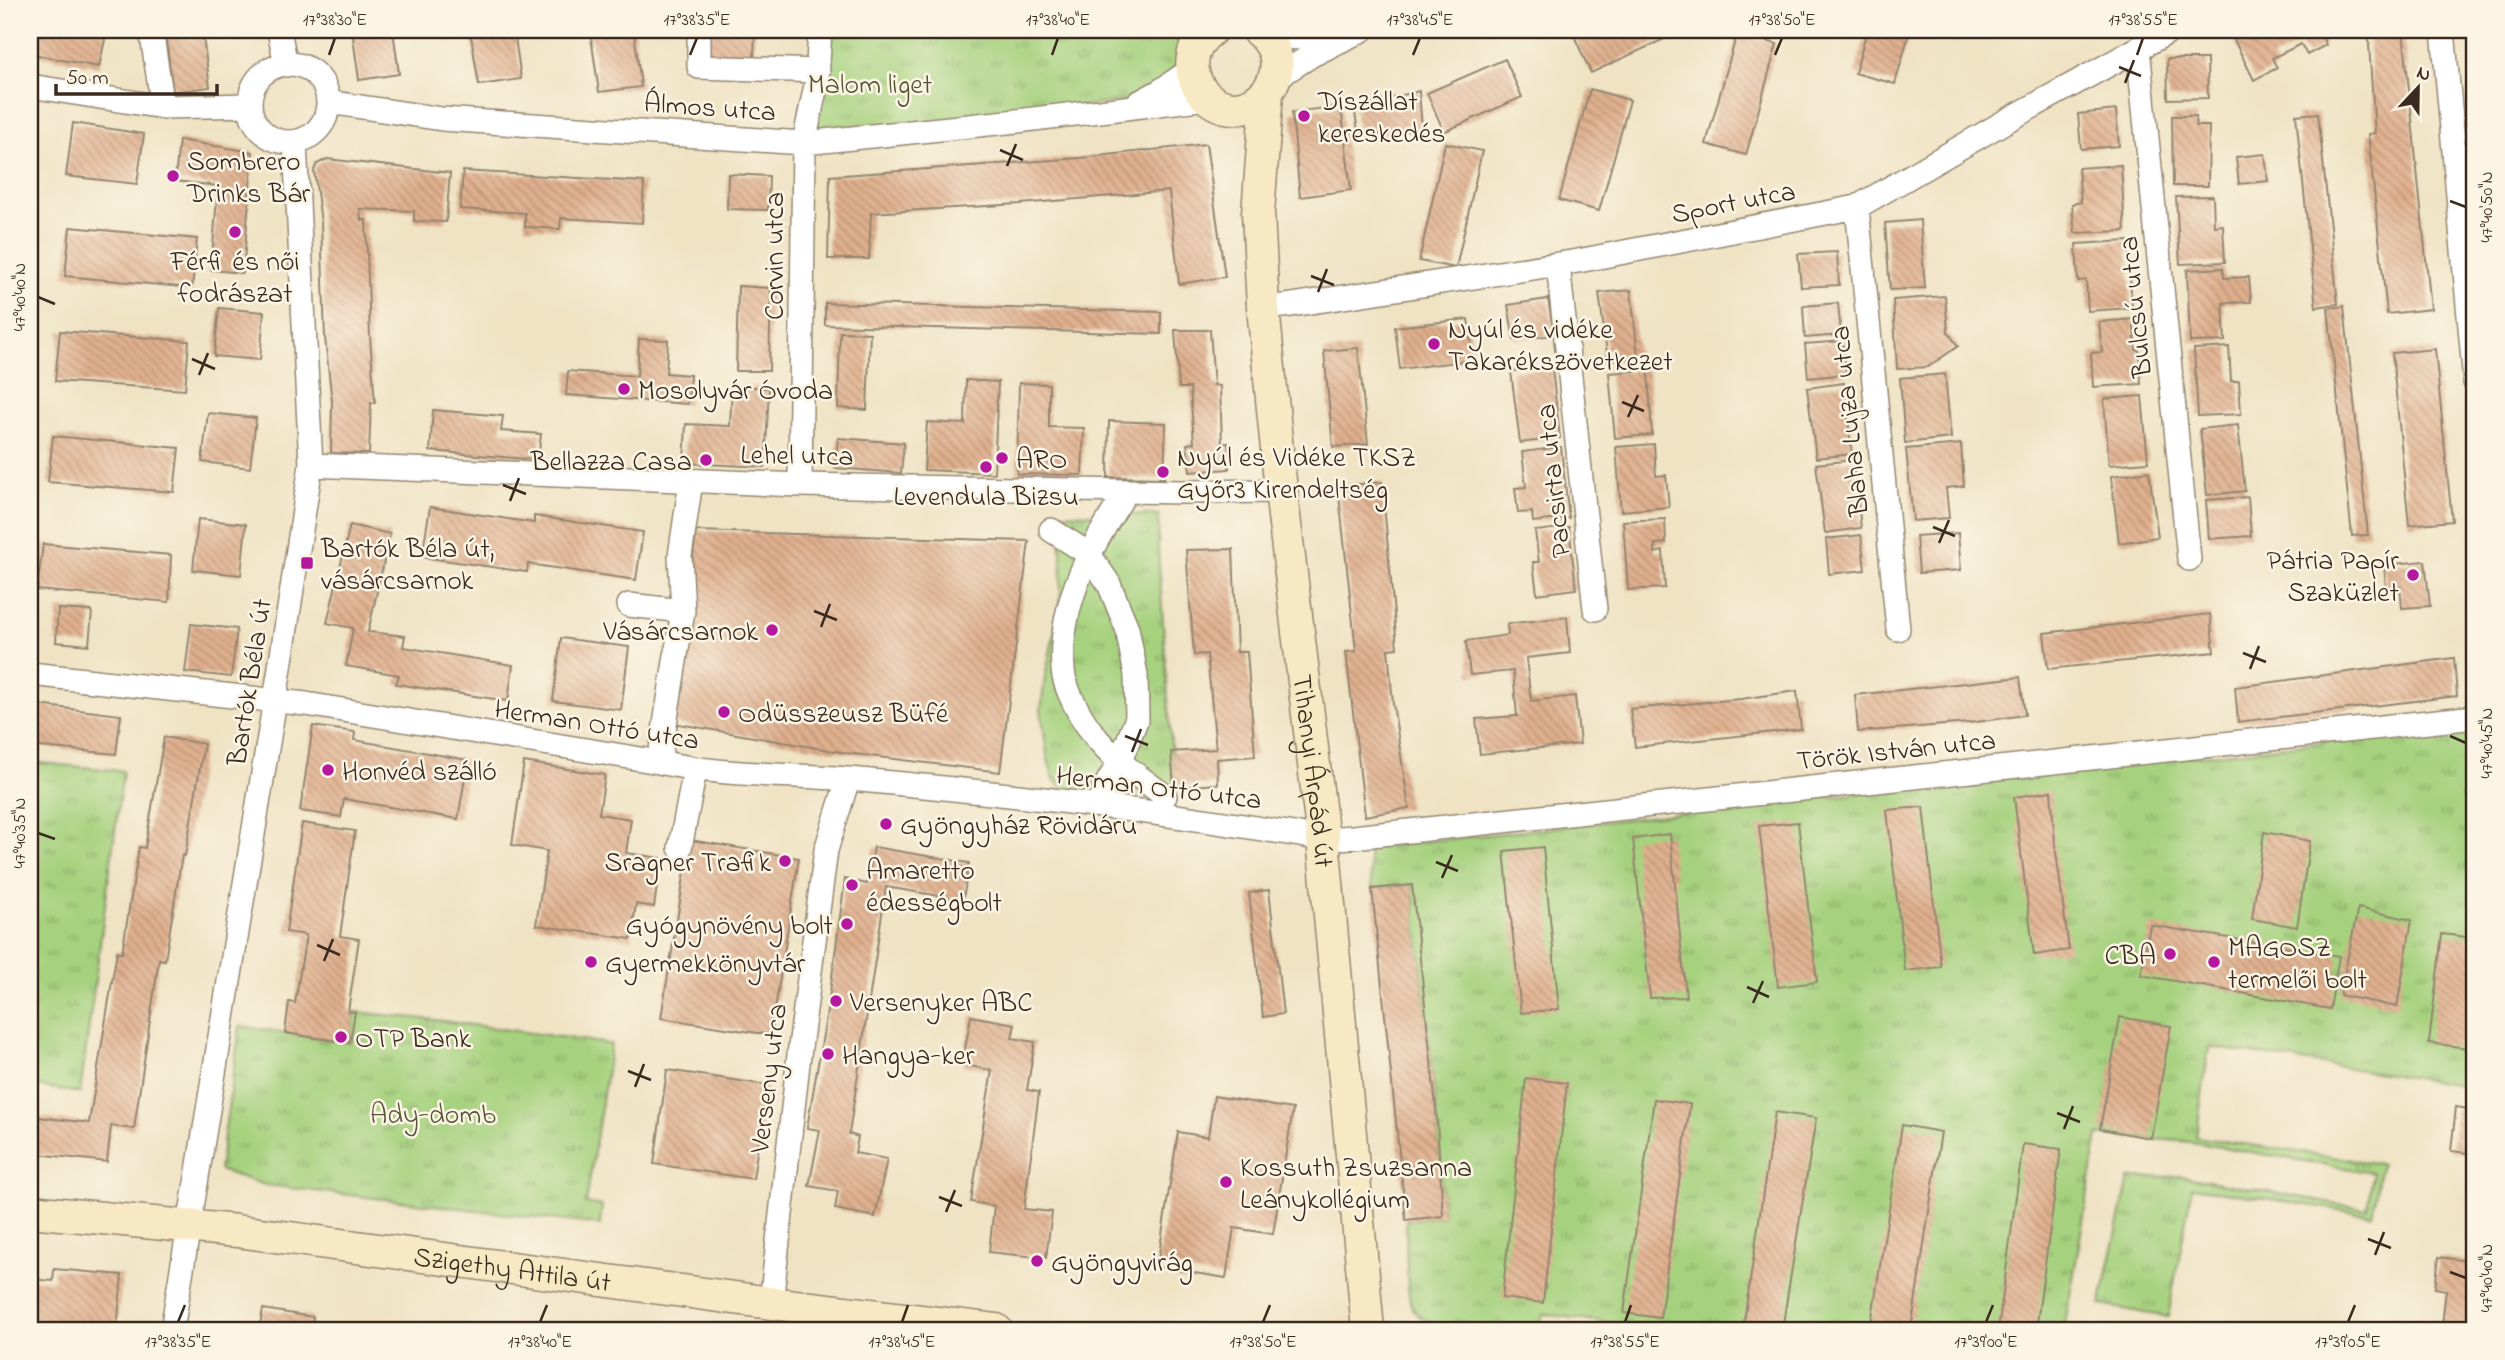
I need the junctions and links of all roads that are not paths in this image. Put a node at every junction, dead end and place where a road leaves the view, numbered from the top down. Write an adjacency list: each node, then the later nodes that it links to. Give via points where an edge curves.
1 (151, 30): 19 (street)
2 (279, 30): 11 (street)
3 (699, 30): 13 (street, via 699,66)
4 (820, 30): 13 (street, Corvin utca)
5 (1210, 30): 12 (street, via 1195,48)
6 (2172, 30): 10 (street, Sport utca)
7 (2443, 30): 27 (street)
8 (1358, 31): 9 (street, via 1301,38); 14 (street)
9 (1261, 33): 14 (street, Tihanyi Árpád út, via 1275,56)
10 (2138, 48): 23 (street, Sport utca); 35 (street, Bulcsú utca)
11 (286, 65): 16 (street, via 310,71 326,90); 18 (street, via 276,66 260,78)
12 (1192, 69): 17 (street, Tihanyi Árpád út, via 1197,85); 20 (street, Álmos utca)
13 (818, 71): 22 (street, Corvin utca)
14 (1271, 85): 17 (street, via 1250,104); 24 (street, Tihanyi Árpád út)
15 (30, 86): 19 (street)
16 (328, 102): 21 (street, via 323,124); 22 (street, Álmos utca, via 442,119)
17 (1218, 102): 20 (street, Álmos utca); 24 (street, Tihanyi Árpád út, via 1242,131)
18 (250, 106): 19 (street); 21 (street, via 265,134)
19 (163, 107)
20 (1129, 107): 22 (street, Álmos utca)
21 (295, 142): 28 (street, Bartók Béla út)
22 (804, 143): 30 (street, Corvin utca)
23 (1857, 207): 25 (street, Sport utca); 39 (street, Blaha Lujza utca)
24 (1258, 212): 26 (street, Tihanyi Árpád út)
25 (1558, 264): 26 (street, Sport utca); 37 (street, Pacsirta utca)
26 (1263, 307): 32 (street, Tihanyi Árpád út)
27 (2475, 382)
28 (310, 465): 29 (street, Lehel utca); 41 (street, Bartók Béla út)
29 (691, 481): 30 (street, Lehel utca); 38 (street, via 680,556)
30 (800, 485): 31 (street, Lehel utca)
31 (1127, 491): 32 (street, Lehel utca); 34 (street)
32 (1281, 491): 49 (street, Tihanyi Árpád út)
33 (1051, 530): 34 (street)
34 (1089, 554): 43 (street, via 1109,584 1127,628 1136,675 1137,718); 43 (street, via 1070,601 1063,672 1076,707 1093,734)
35 (2189, 559)
36 (629, 605): 38 (street)
37 (1595, 609)
38 (683, 611): 44 (street)
39 (1898, 629)
40 (30, 674): 41 (street, Herman Ottó utca)
41 (275, 700): 44 (street, Herman Ottó utca); 52 (street, Bartók Béla út)
42 (2475, 717): 49 (street, Török István utca)
43 (1120, 761): 47 (street); 48 (street)
44 (659, 762): 45 (street, Herman Ottó utca)
45 (695, 770): 46 (street, Herman Ottó utca); 50 (street)
46 (848, 779): 49 (street, Herman Ottó utca); 53 (street, Verseny utca, via 826,850)
47 (1103, 790)
48 (1165, 796)
49 (1323, 839): 56 (street, Tihanyi Árpád út)
50 (680, 848)
51 (30, 1211): 52 (street, Szigethy Attila út)
52 (189, 1226): 53 (street, Szigethy Attila út); 54 (street, Bartók Béla út)
53 (771, 1303): 55 (street, Szigethy Attila út)
54 (172, 1330)
55 (996, 1330)
56 (1368, 1330)

